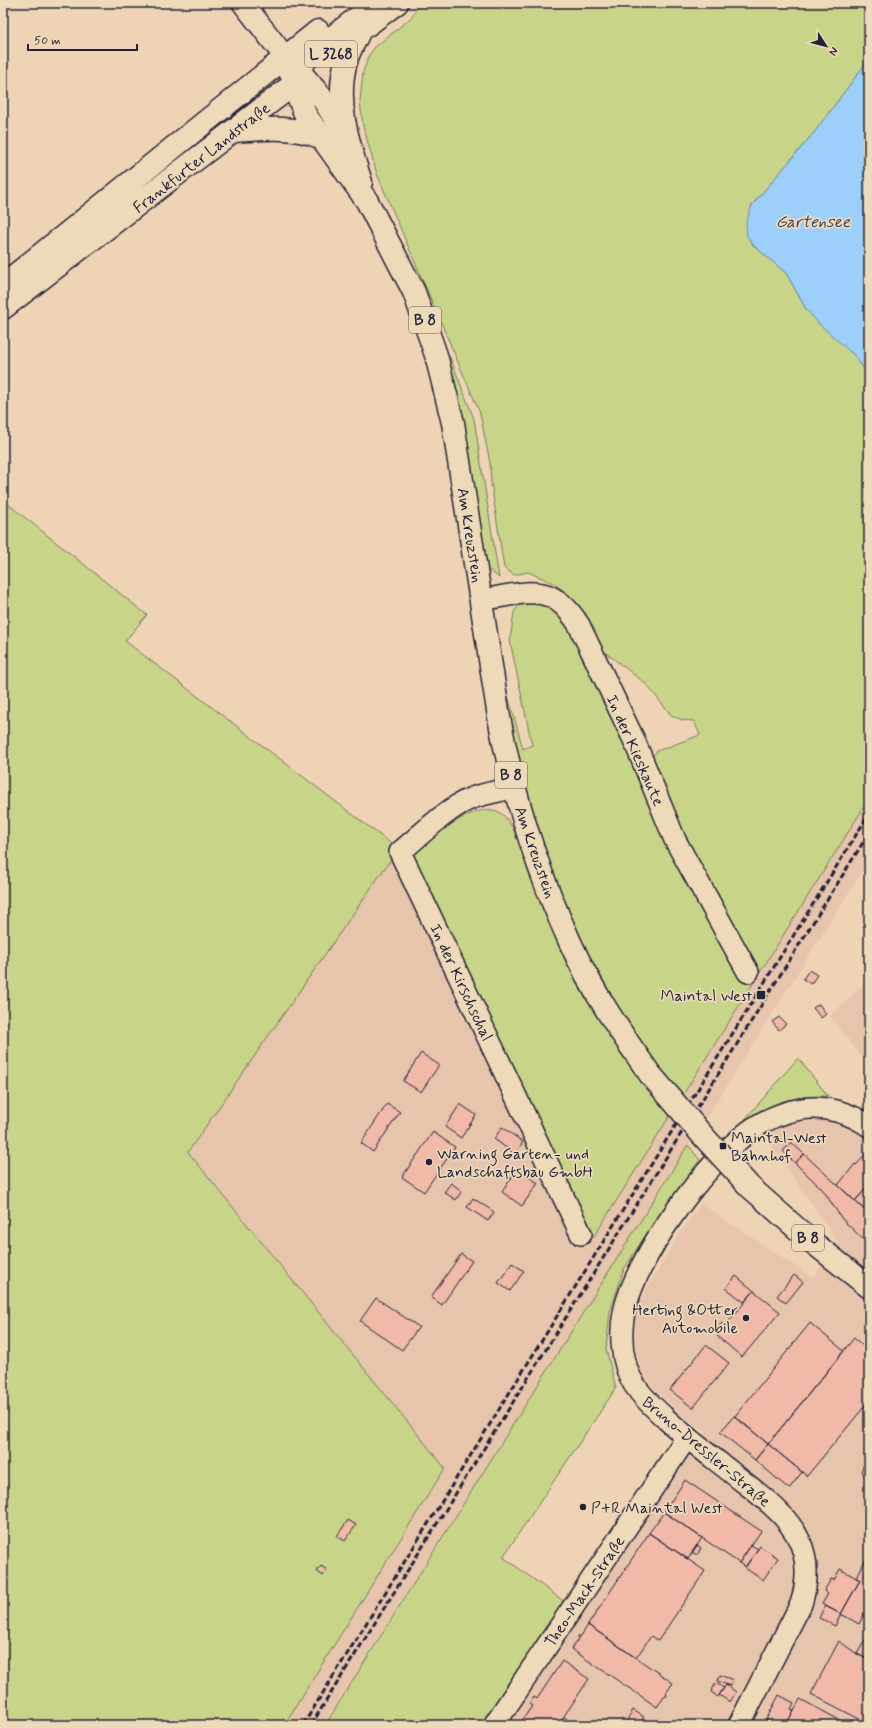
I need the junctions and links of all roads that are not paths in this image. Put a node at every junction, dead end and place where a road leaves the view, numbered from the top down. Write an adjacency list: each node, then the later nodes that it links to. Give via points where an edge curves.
1 (243, 3): 6 (street)
2 (353, 3): 6 (main road, Frankfurter Landstraße)
3 (376, 3): 6 (main road)
4 (397, 3): 5 (main road, Frankfurter Landstraße)
5 (359, 32): 6 (main road, Frankfurter Landstraße / L 3268); 9 (main road, Am Kreuzstein, via 347,58 342,87)
6 (292, 67): 7 (main road, Frankfurter Landstraße / L 3268); 8 (main road, B 8, via 306,116); 9 (main road, via 322,100); 11 (main road, Frankfurter Landstraße / L 3268)
7 (233, 131): 8 (main road, via 287,128); 12 (main road, Frankfurter Landstraße / L 3268)
8 (320, 137): 10 (main road, Am Kreuzstein / B 8)
9 (347, 139): 10 (main road, Am Kreuzstein)
10 (367, 201): 13 (main road, Am Kreuzstein / B 8, via 414,292 436,355 453,423)
11 (3, 285)
12 (3, 308)
13 (481, 600): 14 (main road, Am Kreuzstein / B 8, via 499,717); 15 (street, In der Kieskaute, via 531,592 545,594 559,600 572,614 634,740 676,840)
14 (514, 787): 17 (street, In der Kirschschal, via 472,798 463,803 400,852); 18 (main road, Am Kreuzstein / B 8, bridge, via 544,880 570,943 592,984 650,1074 750,1187 811,1241)
15 (748, 972)
16 (869, 1126): 19 (street, Bruno-Dressler-Straße, via 840,1112 812,1108 787,1113 754,1128 726,1153 685,1198 643,1266 627,1302 622,1335 624,1362 628,1374 644,1398)
17 (582, 1234)
18 (869, 1287)
19 (687, 1437): 20 (street, Theo-Mack-Straße); 21 (street, Bruno-Dressler-Straße, via 778,1511 793,1530 804,1554 806,1588 801,1604)
20 (494, 1725)
21 (740, 1725)

